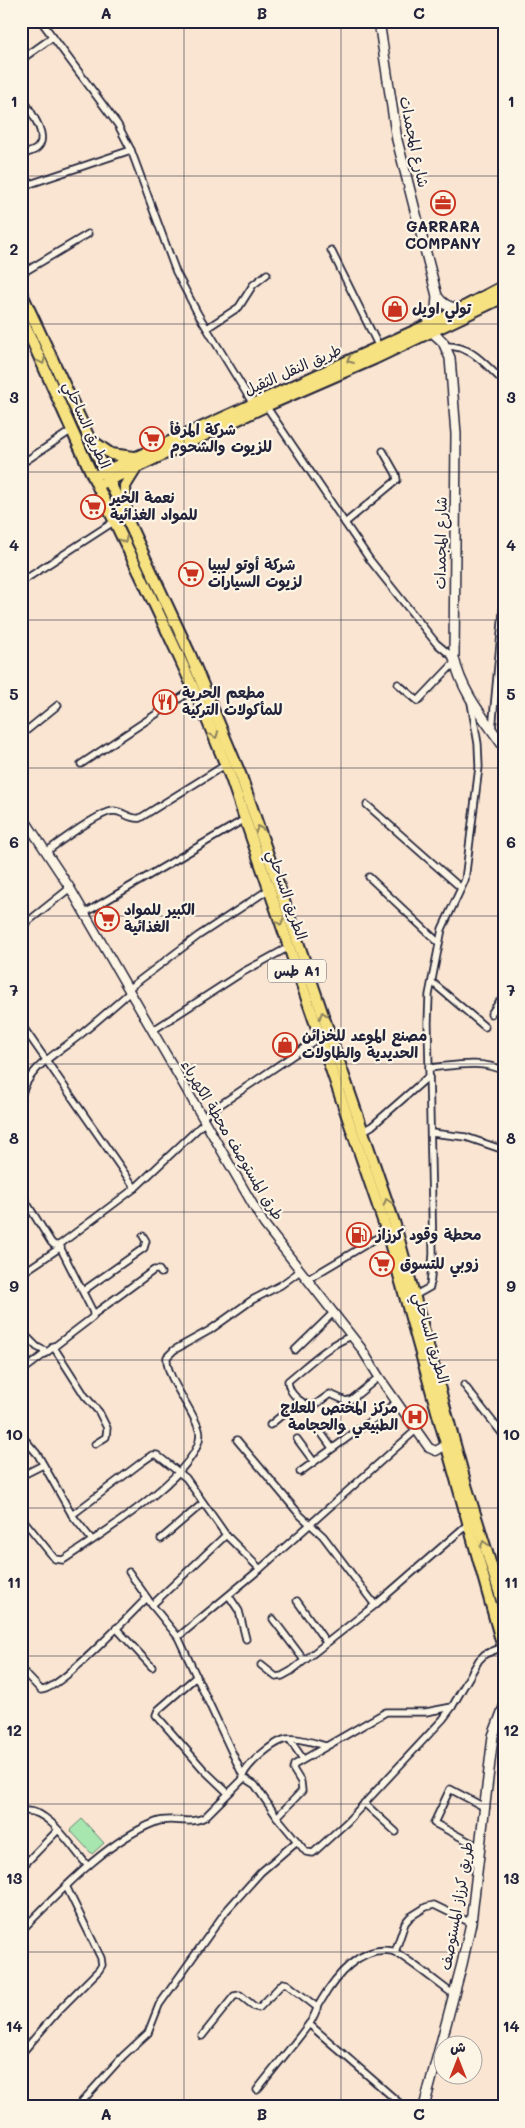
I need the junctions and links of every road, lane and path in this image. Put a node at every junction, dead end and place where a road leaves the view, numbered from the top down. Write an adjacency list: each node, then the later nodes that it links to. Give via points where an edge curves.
1 (42, 21): 3 (street)
2 (379, 21): 15 (main road, شارع المجمدات, via 397,140)
3 (53, 37): 4 (street); 6 (street, via 108,109)
4 (22, 59)
5 (27, 105): 7 (street, via 42,134 36,149)
6 (131, 150): 8 (street); 19 (street, via 176,272)
7 (21, 156)
8 (22, 186)
9 (88, 234): 11 (street)
10 (331, 250): 23 (street)
11 (21, 274)
12 (267, 274): 19 (street, via 253,285 239,307)
13 (504, 286): 17 (highway, طريق النقل الثقيل)
14 (21, 292): 28 (highway, الطريق الساحلي / طس A1)
15 (437, 296): 17 (main road, via 449,307); 20 (main road, شارع المجمدات)
16 (504, 297): 20 (highway, طريق النقل الثقيل)
17 (462, 308): 20 (highway, طريق النقل الثقيل)
18 (21, 317): 21 (highway, الطريق الساحلي / طس A1)
19 (207, 328): 25 (street)
20 (429, 329): 22 (main road, شارع المجمدات); 23 (highway, طريق النقل الثقيل); 26 (highway, طريق النقل الثقيل)
21 (25, 335): 27 (highway, الطريق الساحلي / طس A1, one-way to 27)
22 (445, 346): 24 (street, via 468,350); 39 (main road, شارع المجمدات, via 450,358 456,434)
23 (379, 347): 25 (highway, طريق النقل الثقيل, one-way to 25)
24 (504, 382)
25 (253, 404): 30 (highway, طريق النقل الثقيل)
26 (266, 406): 30 (highway, طريق النقل الثقيل); 36 (street)
27 (72, 430): 31 (street); 33 (highway, الطريق الساحلي / طس A1)
28 (90, 440): 30 (highway, via 111,454); 32 (highway, الطريق الساحلي / طس A1)
29 (383, 452): 36 (street, via 397,480)
30 (140, 460): 32 (highway, طريق النقل الثقيل); 34 (highway, via 125,486)
31 (21, 464)
32 (106, 476): 33 (highway, طريق النقل الثقيل); 34 (highway, الطريق الساحلي / طس A1)
33 (95, 481): 35 (highway, الطريق الساحلي / طس A1)
34 (127, 518): 54 (highway, الطريق الساحلي / طس A1, one-way to 34, via 225,734)
35 (115, 521): 37 (street); 41 (highway, الطريق الساحلي / طس A1, one-way to 41)
36 (345, 523): 39 (street, via 380,574 436,643)
37 (21, 582)
38 (504, 601): 44 (street)
39 (454, 660): 40 (street, via 418,701); 42 (main road, شارع المجمدات)
40 (398, 684)
41 (194, 689): 47 (street); 48 (highway, الطريق الساحلي / طس A1, one-way to 48)
42 (470, 701): 44 (main road, شارع المجمدات); 56 (street, via 479,767 466,872)
43 (58, 705): 45 (street)
44 (492, 730): 46 (main road, شارع المجمدات)
45 (21, 735)
46 (504, 747)
47 (81, 764)
48 (226, 765): 51 (highway, الطريق الساحلي / طس A1); 52 (street, via 140,818 109,812)
49 (366, 805): 56 (street)
50 (21, 814): 52 (street, طرق المستوصف محطة الكهرباء)
51 (245, 819): 54 (highway, الطريق الساحلي / طس A1); 57 (street)
52 (46, 852): 55 (street, طرق المستوصف محطة الكهرباء)
53 (369, 877): 59 (street)
54 (274, 887): 60 (highway, الطريق الساحلي / طس A1, one-way to 60); 62 (street, via 198,936); 75 (highway, الطريق الساحلي / طس A1, one-way to 54)
55 (70, 888): 57 (street, طرق المستوصف محطة الكهرباء); 58 (street)
56 (461, 888): 59 (street)
57 (85, 913): 62 (street, طرق المستوصف محطة الكهرباء)
58 (22, 924)
59 (438, 942): 61 (street)
60 (289, 947): 67 (street, via 243,972); 68 (highway, الطريق الساحلي / طس A1)
61 (432, 982): 66 (street); 70 (street, via 428,1010)
62 (129, 991): 67 (street, طرق المستوصف محطة الكهرباء); 69 (street, via 84,1032)
63 (504, 998): 64 (street)
64 (491, 1014)
65 (21, 1024): 69 (street)
66 (485, 1027)
67 (152, 1031): 74 (street, طرق المستوصف محطة الكهرباء)
68 (320, 1037): 74 (street); 80 (highway, الطريق الساحلي / طس A1)
69 (46, 1059): 73 (street); 78 (street)
70 (430, 1068): 71 (street, via 475,1064); 72 (street)
71 (504, 1071)
72 (429, 1076): 75 (street); 76 (street)
73 (21, 1098)
74 (203, 1119): 78 (street); 83 (street, طرق المستوصف محطة الكهرباء, via 264,1224)
75 (363, 1131): 88 (highway, الطريق الساحلي / طس A1, one-way to 75, via 395,1225)
76 (431, 1133): 77 (street, via 466,1137); 88 (street, via 431,1283 427,1290)
77 (504, 1150)
78 (135, 1188): 82 (street)
79 (21, 1194): 82 (street, via 51,1242)
80 (387, 1232): 86 (street); 108 (highway, الطريق الساحلي / طس A1)
81 (143, 1236): 87 (street, via 146,1241 144,1248)
82 (60, 1246): 84 (street); 87 (street)
83 (300, 1271): 86 (street, طرق المستوصف محطة الكهرباء); 113 (street, via 167,1357 168,1368 200,1438 192,1457)
84 (21, 1273)
85 (161, 1273): 90 (street, via 154,1270)
86 (308, 1279): 89 (street, طرق المستوصف محطة الكهرباء)
87 (83, 1291): 90 (street)
88 (414, 1296): 108 (highway, الطريق الساحلي / طس A1)
89 (334, 1312): 92 (street, طرق المستوصف محطة الكهرباء); 94 (street)
90 (94, 1314): 93 (street, via 92,1319)
91 (21, 1331): 95 (street)
92 (352, 1336): 97 (street, طرق المستوصف محطة الكهرباء); 99 (street, via 323,1352 288,1382)
93 (53, 1346): 95 (street); 109 (street, via 106,1424 106,1437)
94 (295, 1350)
95 (47, 1352): 96 (street)
96 (21, 1372)
97 (379, 1377): 99 (street, via 346,1401 330,1394 314,1406); 100 (street, طرق المستوصف محطة الكهرباء)
98 (464, 1385): 105 (street)
99 (299, 1401): 101 (street)
100 (397, 1402): 102 (street, طرق المستوصف محطة الكهرباء); 110 (street)
101 (270, 1425)
102 (416, 1430): 108 (street, طرق المستوصف محطة الكهرباء, via 428,1448 434,1451); 119 (street)
103 (21, 1434): 112 (street)
104 (322, 1434): 110 (street)
105 (504, 1436)
106 (297, 1439): 111 (street)
107 (237, 1440): 119 (street, via 275,1488)
108 (450, 1442): 120 (highway, الطريق الساحلي / طس A1); 129 (highway, الطريق الساحلي / طس A1, one-way to 108)
109 (95, 1444)
110 (332, 1448): 111 (street)
111 (314, 1462): 114 (street)
112 (43, 1465): 115 (street); 117 (street)
113 (178, 1472): 116 (street, via 192,1485); 117 (street, via 157,1455 152,1456); 123 (street, via 126,1517)
114 (300, 1472)
115 (21, 1476)
116 (203, 1503): 121 (street); 122 (street)
117 (72, 1515): 123 (street)
118 (21, 1517): 123 (street, via 58,1561)
119 (310, 1524): 124 (street); 131 (street)
120 (468, 1524): 131 (street); 137 (highway, الطريق الساحلي / طس A1)
121 (226, 1534): 124 (street); 130 (street)
122 (161, 1539)
123 (92, 1540)
124 (260, 1569): 126 (street)
125 (129, 1572): 127 (street)
126 (229, 1596): 134 (street); 135 (street, via 238,1611)
127 (147, 1598): 130 (street); 133 (street)
128 (297, 1600): 136 (street)
129 (503, 1600)
130 (152, 1605): 134 (street)
131 (376, 1605): 136 (street)
132 (273, 1619): 138 (street)
133 (116, 1628): 140 (street); 141 (street, via 67,1675 47,1689 37,1687)
134 (178, 1636): 142 (street)
135 (246, 1639)
136 (326, 1642): 138 (street)
137 (503, 1649): 143 (street, via 485,1654 479,1660)
138 (304, 1660): 139 (street, via 279,1677)
139 (261, 1665)
140 (152, 1667)
141 (21, 1669)
142 (197, 1676): 148 (street); 149 (street, via 156,1715)
143 (452, 1707): 146 (street, via 426,1712 389,1711); 150 (street)
144 (504, 1707): 151 (main road, طريق كرزاز المستوصف, via 493,1736)
145 (290, 1740): 146 (street); 147 (street); 148 (street, via 284,1740 264,1752 247,1767)
146 (326, 1746): 147 (street)
147 (303, 1759): 153 (street, via 292,1768 301,1782 301,1795)
148 (243, 1776): 149 (street); 153 (street, via 255,1784)
149 (228, 1793): 158 (street, via 205,1818 156,1822)
150 (364, 1803): 155 (street); 156 (street, via 313,1853 306,1852)
151 (486, 1808): 157 (main road, طريق كرزاز المستوصف); 157 (street, via 450,1789 434,1823)
152 (21, 1812): 154 (street, via 40,1814)
153 (277, 1817): 156 (street)
154 (58, 1830): 158 (street); 159 (street)
155 (396, 1832)
156 (297, 1841): 170 (street, via 261,1872 226,1911 159,2005 148,2033)
157 (481, 1848): 161 (main road, طريق كرزاز المستوصف)
158 (88, 1866): 160 (street)
159 (21, 1868)
160 (66, 1886): 162 (street); 168 (street, via 102,1965)
161 (471, 1923): 163 (street, via 434,1905 426,1906 405,1923); 164 (main road, طريق كرزاز المستوصف)
162 (21, 1931)
163 (394, 1952): 164 (street); 165 (street, via 369,1954 347,1966)
164 (454, 1995): 172 (main road, طريق كرزاز المستوصف)
165 (318, 2008): 166 (street); 167 (street, via 283,1983 259,2008 240,1995 234,1996)
166 (309, 2024): 169 (street); 171 (street)
167 (202, 2036)
168 (21, 2054)
169 (257, 2090)
170 (77, 2107)
171 (404, 2107)
172 (424, 2107)

